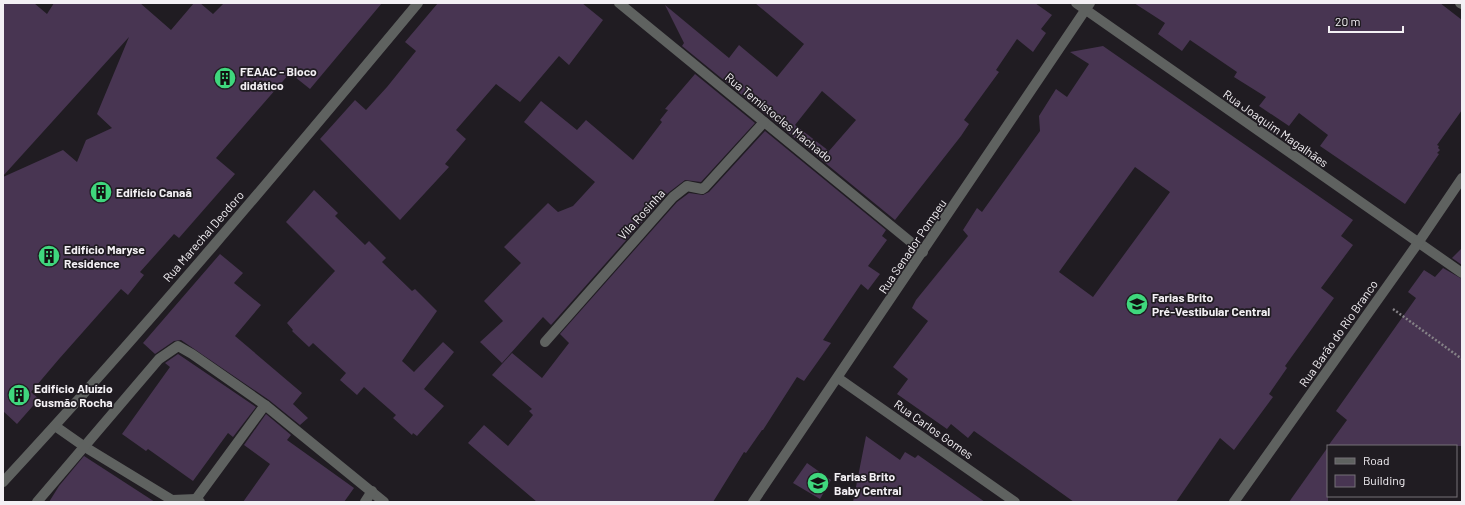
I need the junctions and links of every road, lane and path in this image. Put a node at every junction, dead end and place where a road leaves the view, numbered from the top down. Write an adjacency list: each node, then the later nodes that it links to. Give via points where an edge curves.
1 (418, 3): 15 (street, Rua Marechal Deodoro, via 302,143)
2 (619, 3): 5 (street, Rua Temístocles Machado)
3 (1076, 3): 4 (street, Rua Joaquim Magalhães)
4 (1088, 6): 7 (street, Rua Joaquim Magalhães); 8 (street, Rua Senador Pompeu)
5 (764, 122): 8 (street, Rua Temístocles Machado); 11 (street, Vila Rosinha, via 705,187 702,189 687,186 673,197)
6 (1462, 178): 7 (street, Rua Barão do Rio Branco)
7 (1418, 243): 9 (street, Rua Joaquim Magalhães); 10 (street, Rua Barão do Rio Branco)
8 (924, 252): 13 (street, Rua Senador Pompeu)
9 (1462, 274)
10 (1378, 298): 12 (path); 26 (street, Rua Barão do Rio Branco)
11 (545, 342)
12 (1462, 359)
13 (838, 378): 24 (street, Rua Senador Pompeu); 25 (street, Rua Carlos Gomes)
14 (265, 405): 16 (street, via 178,346 159,359); 18 (street); 19 (street)
15 (55, 426): 16 (street); 17 (street, Rua Marechal Deodoro)
16 (85, 447): 20 (street); 21 (street)
17 (3, 482)
18 (372, 491): 22 (street); 23 (street)
19 (198, 500): 20 (street)
20 (171, 501)
21 (37, 502)
22 (365, 502)
23 (384, 502)
24 (753, 502)
25 (1015, 502)
26 (1234, 502)

